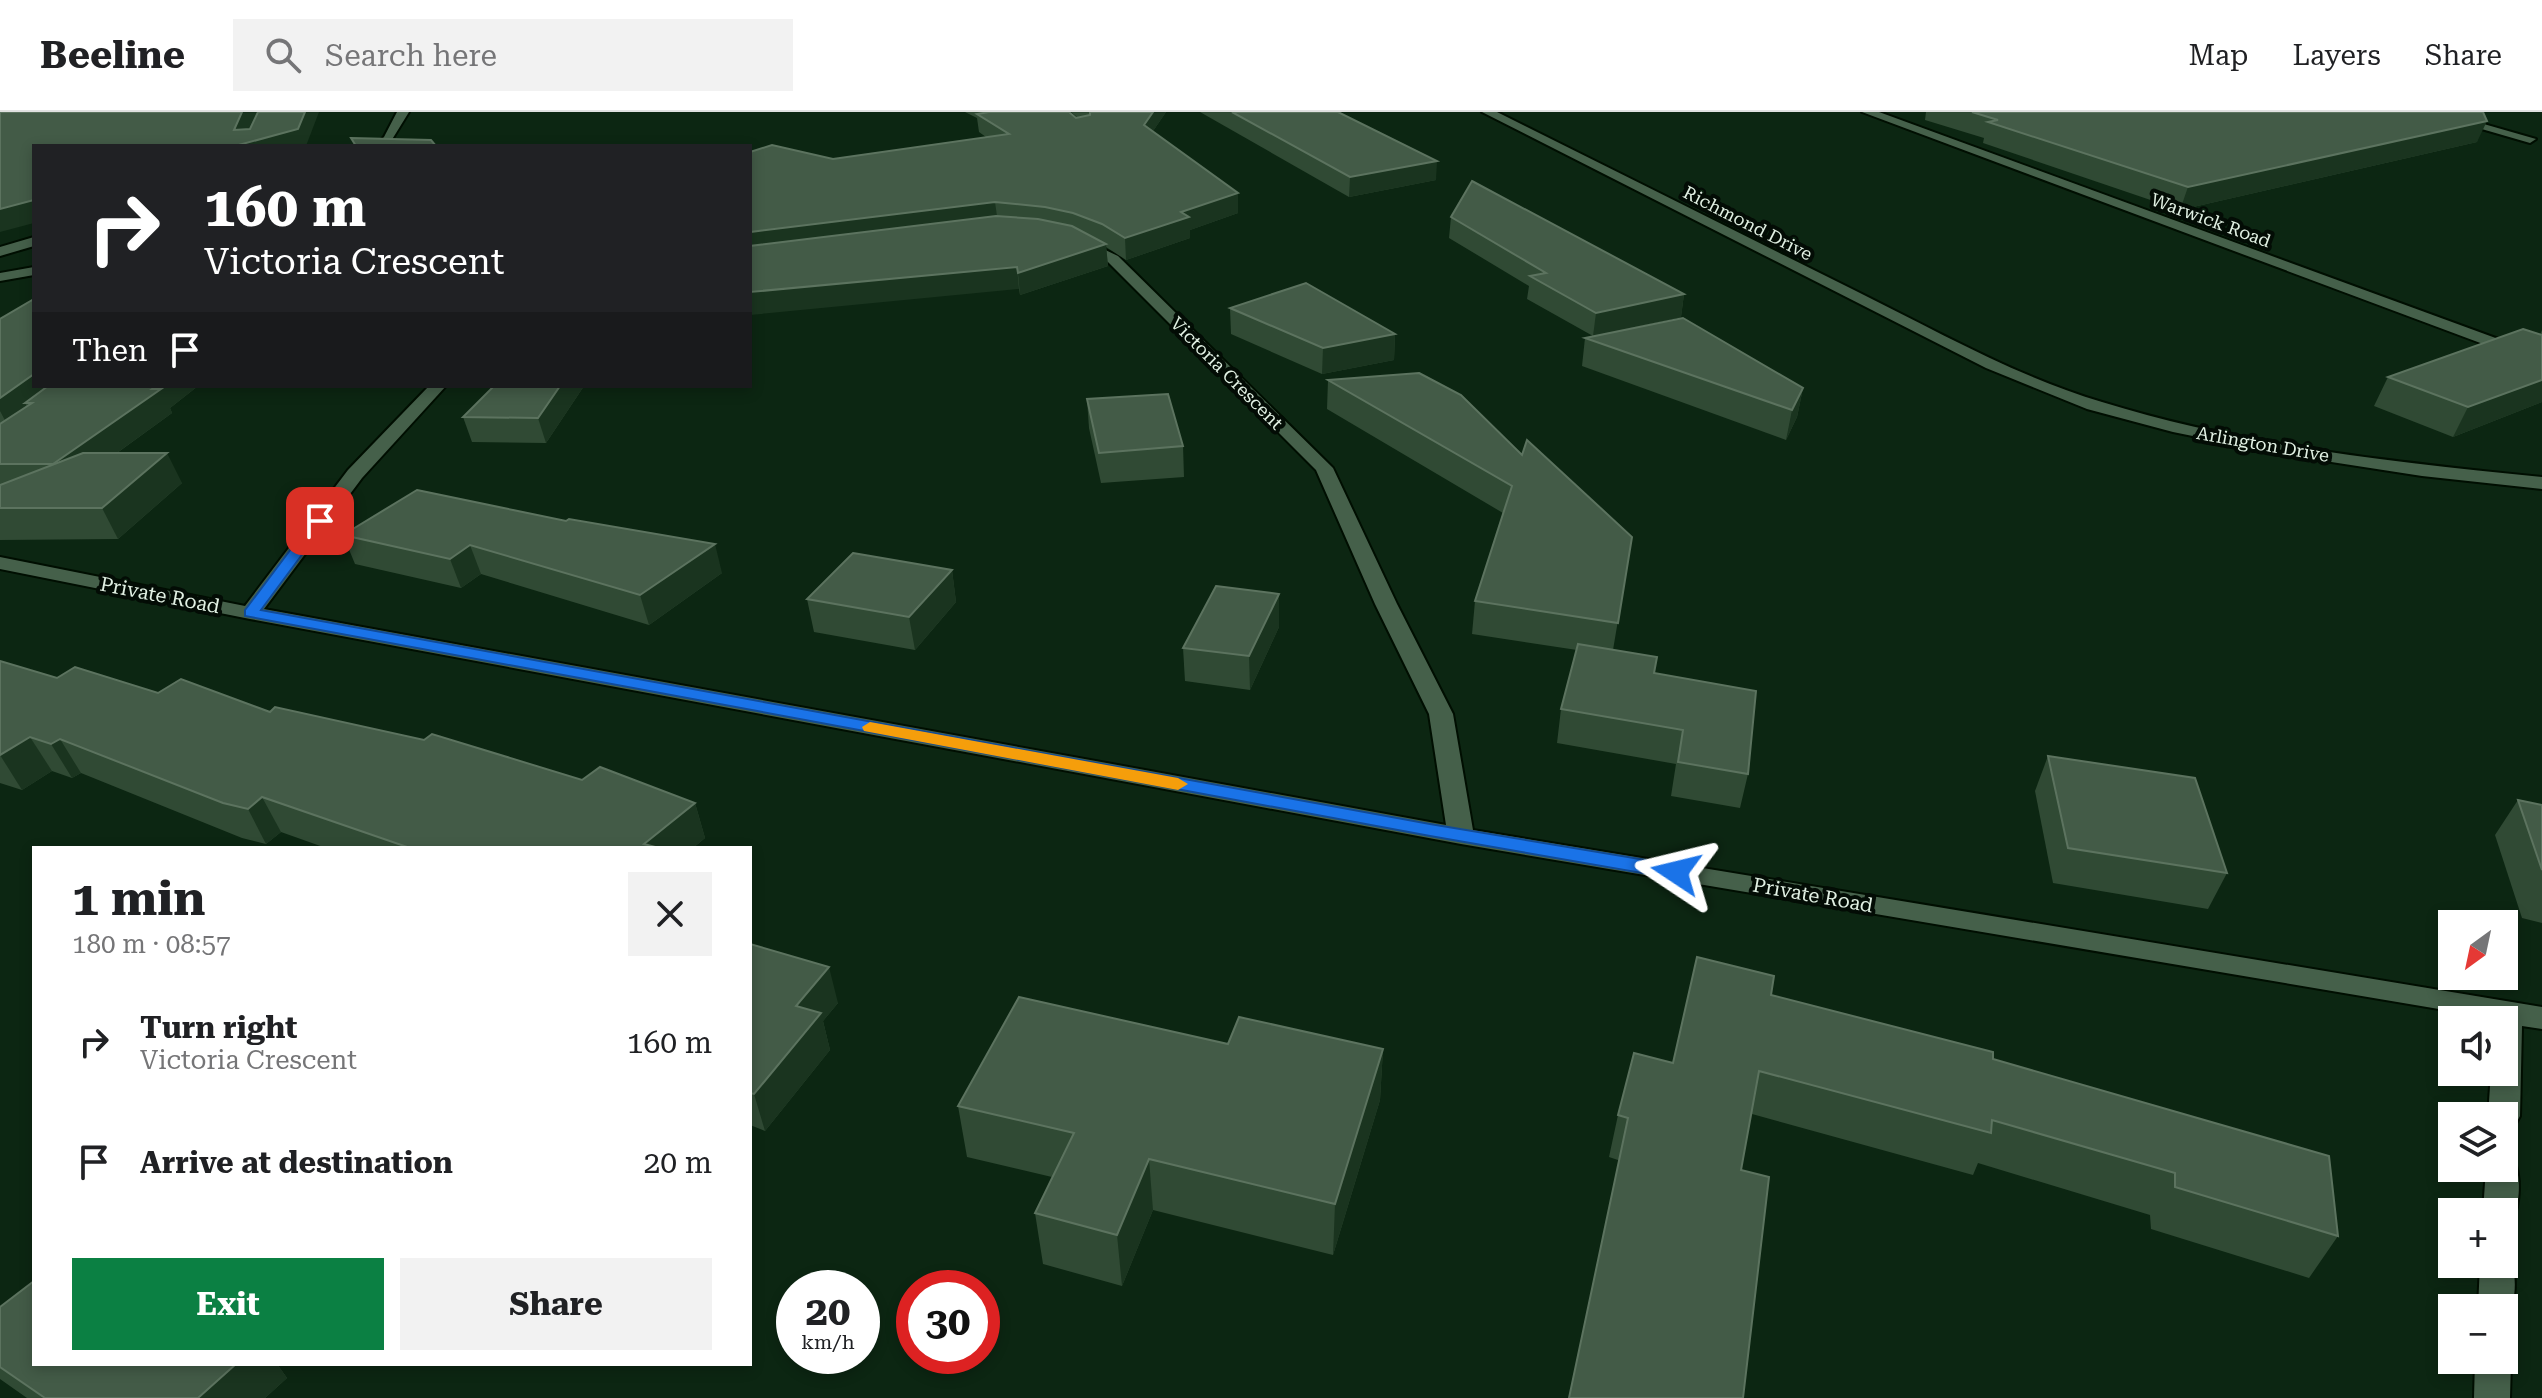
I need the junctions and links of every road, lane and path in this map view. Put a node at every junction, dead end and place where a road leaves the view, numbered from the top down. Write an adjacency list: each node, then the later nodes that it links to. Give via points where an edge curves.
1 (403, 112): 6 (street)
2 (1488, 112): 13 (street, Richmond Drive)
3 (1868, 112): 12 (street, Warwick Road)
4 (2429, 112): 5 (street)
5 (2530, 139)
6 (383, 144)
7 (1066, 238): 18 (street, Victoria Crescent, via 1113,259 1324,468 1441,714)
8 (32, 242): 9 (street)
9 (0, 252)
10 (32, 271): 11 (street)
11 (0, 277)
12 (2542, 361)
13 (1992, 365): 15 (street, Arlington Drive, via 2093,405 2173,427 2286,450)
14 (436, 388): 17 (street, via 355,474)
15 (2542, 483)
16 (0, 563): 17 (street, Private Road)
17 (250, 613): 18 (street, Private Road)
18 (1461, 836): 19 (street, Private Road)
19 (2472, 1006)
20 (2518, 1014): 21 (street, Private Road)
21 (2542, 1018)
22 (2493, 1374): 23 (street)
23 (2492, 1398)

